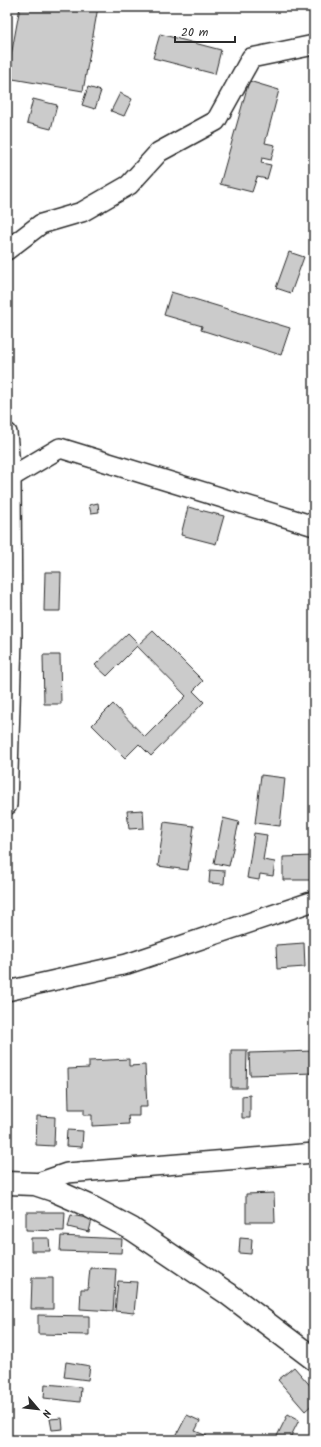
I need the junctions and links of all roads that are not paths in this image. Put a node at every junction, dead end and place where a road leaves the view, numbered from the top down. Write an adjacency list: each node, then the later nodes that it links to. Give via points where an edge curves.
1 (314, 46): 2 (street, via 251,58 216,121 159,152 129,185 82,212 41,224)
2 (7, 250)
3 (7, 433): 4 (street)
4 (9, 477): 5 (street, via 60,448); 6 (street, via 12,640)
5 (314, 526)
6 (7, 805)
7 (314, 901): 8 (street, via 127,964)
8 (7, 991)
9 (314, 1153): 11 (street, via 68,1173)
10 (7, 1184): 11 (street)
11 (35, 1184): 12 (street, via 87,1205 132,1230 228,1293)
12 (314, 1358)

